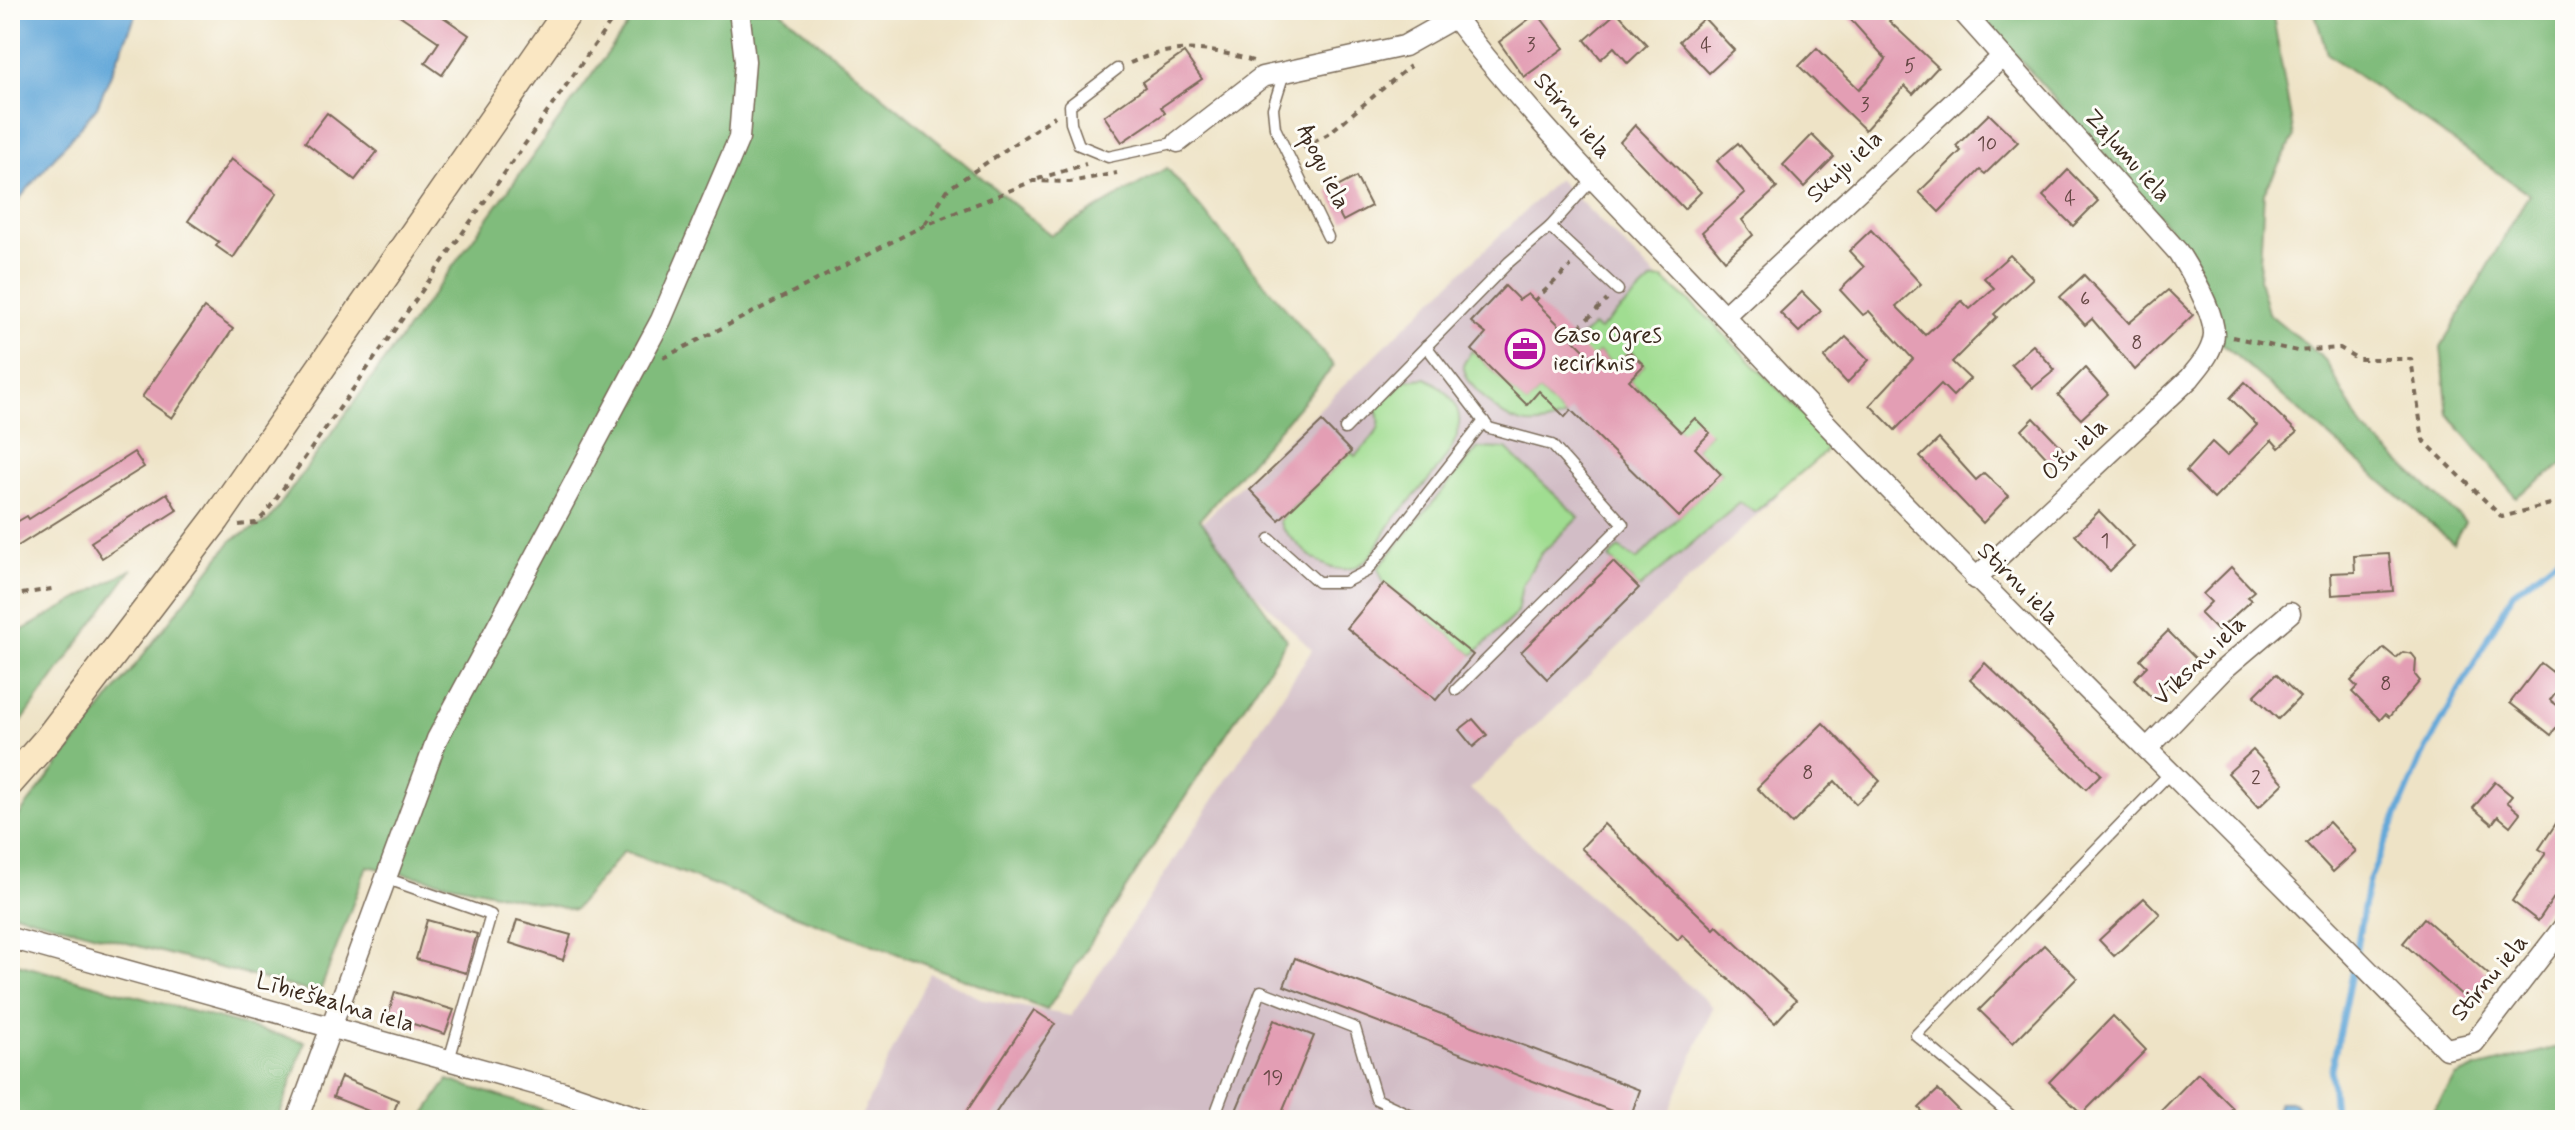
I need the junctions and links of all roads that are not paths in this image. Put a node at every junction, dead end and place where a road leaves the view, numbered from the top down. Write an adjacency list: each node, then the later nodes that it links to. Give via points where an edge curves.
1 (569, 10): 24 (main road, via 216,519)
2 (739, 10): 25 (street, via 745,61 739,138 661,320 437,739)
3 (1961, 10): 5 (street, Zaļumu iela)
4 (1458, 13): 7 (street, via 1404,46); 9 (street, Stirnu iela)
5 (2002, 57): 13 (street, Skuju iela); 15 (street, Zaļumu iela, via 2178,252 2196,281 2214,333)
6 (1117, 69): 8 (lane, via 1070,105 1079,145 1108,157)
7 (1285, 71): 8 (street, via 1262,77); 11 (lane, Apogu iela, via 1273,108 1275,128)
8 (1178, 142)
9 (1592, 180): 10 (lane); 13 (street, Stirnu iela)
10 (1550, 227): 12 (lane); 14 (lane)
11 (1328, 237)
12 (1618, 290)
13 (1724, 316): 19 (street, Stirnu iela)
14 (1426, 346): 16 (lane); 17 (lane)
15 (2207, 356): 19 (street, Ošu iela, via 2190,378)
16 (1484, 421): 18 (lane, via 1367,571 1345,582 1318,582); 21 (lane, via 1489,428 1552,445 1623,524)
17 (1345, 429)
18 (1270, 539)
19 (1975, 579): 22 (street, Stirnu iela)
20 (2290, 613): 22 (street, Vīksnu iela, via 2223,670)
21 (1456, 690)
22 (2148, 748): 23 (street, Stirnu iela)
23 (2172, 771): 26 (street, Stirnu iela, via 2446,1049 2474,1043); 34 (lane, via 1916,1035)
24 (10, 782)
25 (385, 878): 28 (street); 29 (lane, via 491,915)
26 (2565, 925)
27 (10, 938): 28 (street, Lībieškalna iela)
28 (330, 1029): 29 (street, Lībieškalna iela); 30 (street)
29 (449, 1060): 31 (street, Lībieškalna iela)
30 (297, 1120)
31 (645, 1120)
32 (1213, 1120): 33 (lane, via 1261,991 1355,1028 1376,1099)
33 (1421, 1120)
34 (2016, 1120)

